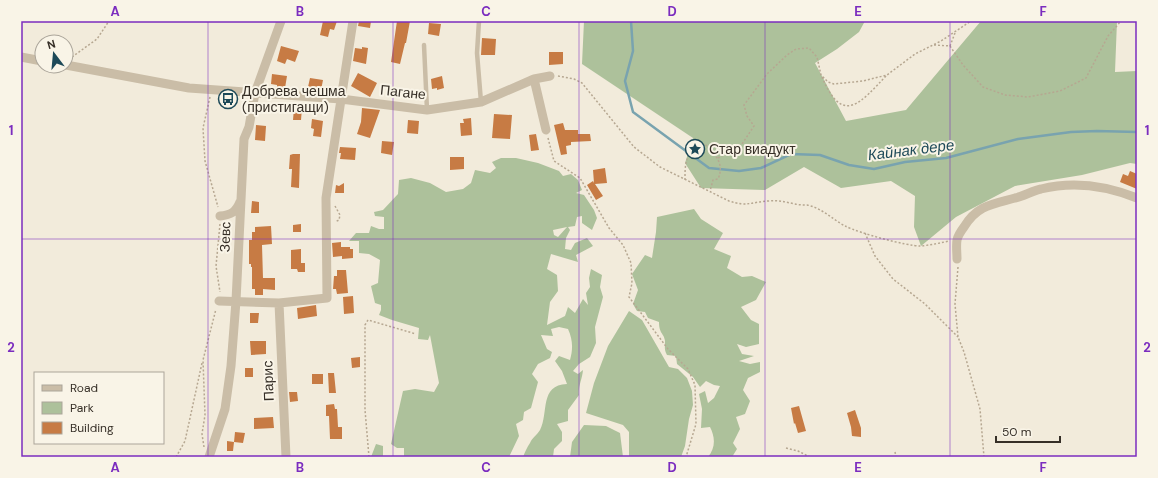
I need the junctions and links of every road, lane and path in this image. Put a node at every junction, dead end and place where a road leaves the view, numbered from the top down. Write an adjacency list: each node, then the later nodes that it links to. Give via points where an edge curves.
1 (109, 21): 12 (path, via 97,39)
2 (281, 21): 20 (street, Зевс)
3 (352, 21): 21 (street)
4 (479, 21): 22 (lane, via 477,53)
5 (971, 21): 7 (path)
6 (1121, 21): 10 (path, via 1108,36 1086,78 1060,91 1028,97 1005,95 983,87 963,66)
7 (955, 32): 9 (path); 10 (path)
8 (424, 45): 23 (lane)
9 (932, 45): 10 (path); 16 (path)
10 (950, 46)
11 (21, 57): 13 (street)
12 (74, 57)
13 (34, 59)
14 (74, 62): 19 (street, Пагане, via 189,88)
15 (821, 75): 16 (path, via 834,84); 16 (path, via 831,96 845,106 854,106 860,102); 25 (path, via 817,57 809,48 796,49 787,55 767,74 744,105 747,116 754,126 742,144)
16 (887, 75)
17 (550, 76): 18 (street, Пагане); 26 (path, via 574,79 582,83 634,147 660,168)
18 (534, 79): 22 (street, Пагане); 24 (street)
19 (212, 90): 20 (street, Пагане); 30 (path, via 203,128 204,154)
20 (255, 93): 21 (street, Пагане); 29 (street, Зевс, via 249,127 244,139)
21 (341, 100): 23 (street, Пагане); 36 (street, via 326,198 327,298)
22 (481, 102): 23 (street, Пагане)
23 (427, 110)
24 (546, 130): 46 (path, via 554,161 580,178 608,228 623,245 631,263 632,283 629,298 668,349 688,369 695,385 696,424)
25 (718, 158): 26 (path, via 704,144 697,144 685,164); 27 (path, via 720,171 718,179 713,180)
26 (685, 180): 27 (path)
27 (710, 191): 31 (path, via 740,204 783,201 808,206)
28 (1137, 198): 32 (street, via 1102,188 1078,185 1040,189 980,209 969,219)
29 (240, 199): 30 (street, via 237,209 228,216); 35 (street, Зевс)
30 (220, 216): 34 (path, via 216,266)
31 (865, 233): 32 (path, via 921,246); 38 (path, via 875,256 893,279 925,304)
32 (957, 240): 33 (street)
33 (957, 258): 38 (path, via 955,304)
34 (219, 301): 35 (street); 39 (path)
35 (236, 301): 36 (street); 42 (street, Зевс, via 225,409)
36 (280, 303): 44 (street, Парис)
37 (416, 334): 45 (path, via 368,320 365,326 365,410)
38 (958, 337): 49 (path, via 980,409)
39 (203, 360): 42 (path, via 205,415 202,434 203,446); 43 (path, via 185,441)
40 (786, 448): 47 (path)
41 (895, 452): 48 (path)
42 (209, 455)
43 (176, 457)
44 (286, 457)
45 (369, 457)
46 (686, 457)
47 (810, 457)
48 (896, 457)
49 (984, 457)

